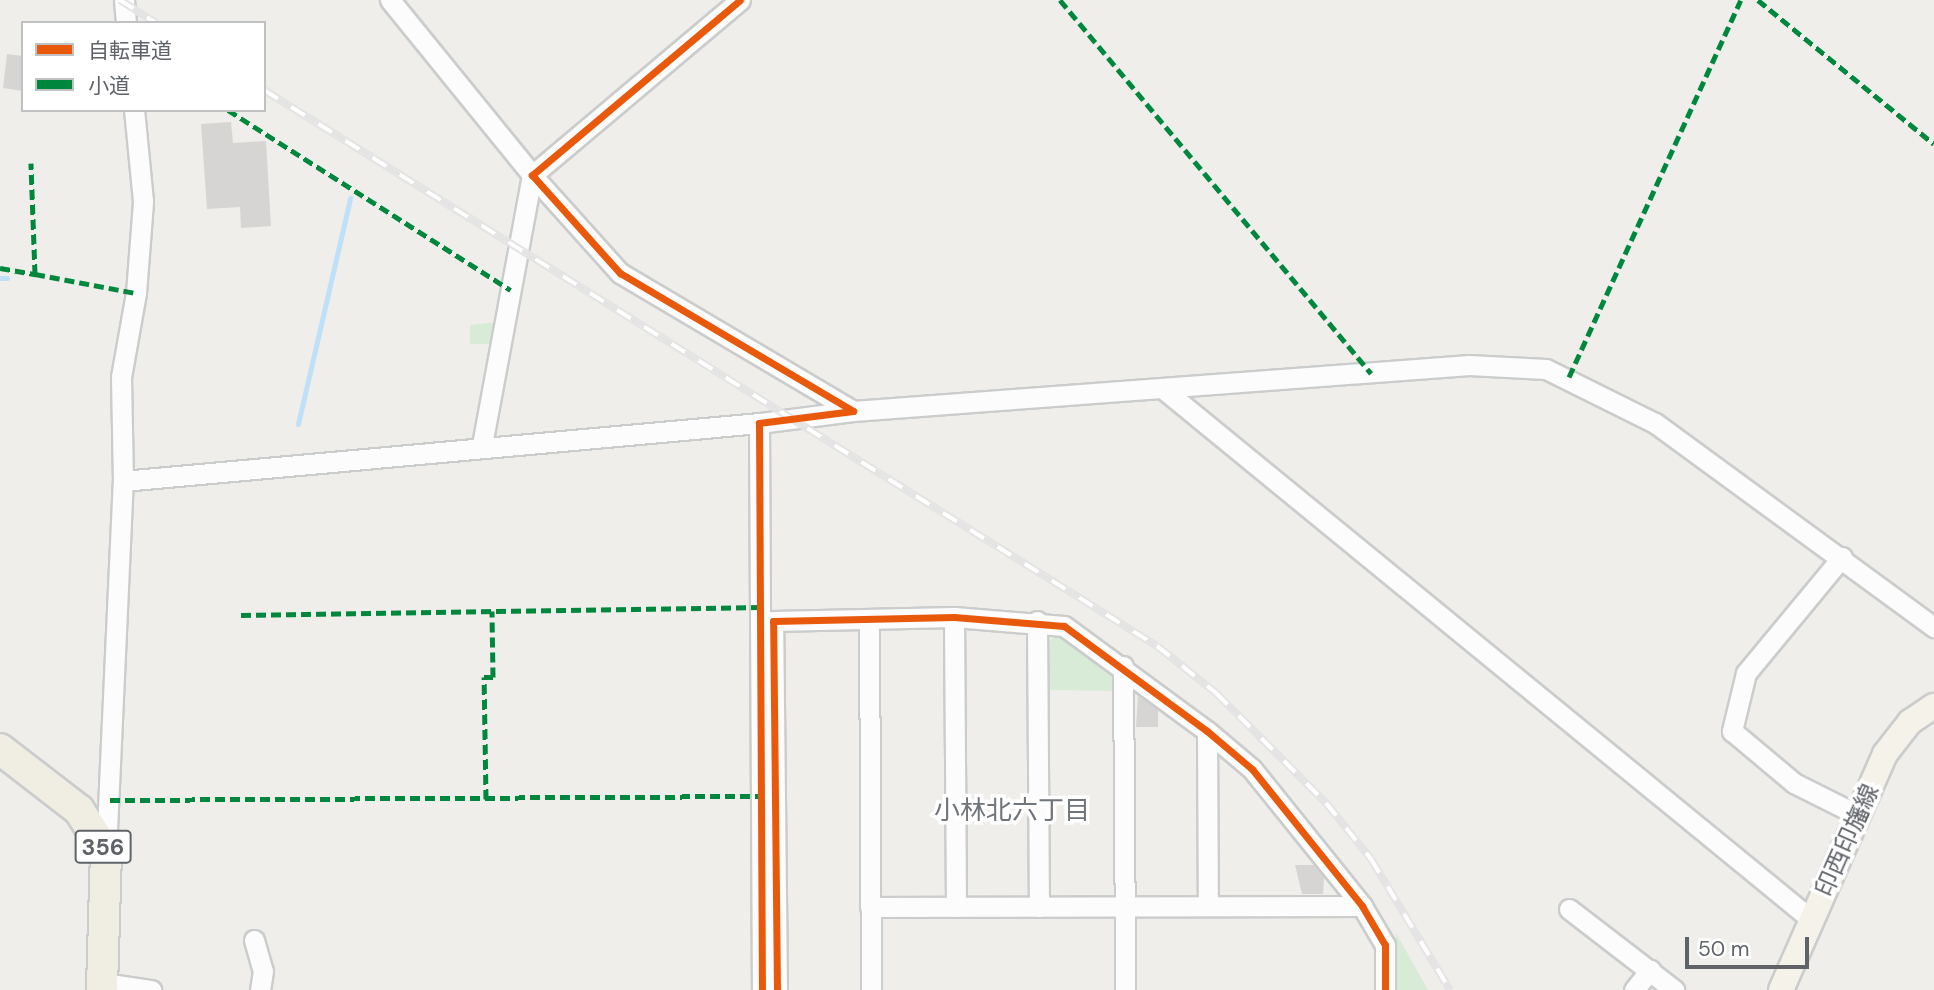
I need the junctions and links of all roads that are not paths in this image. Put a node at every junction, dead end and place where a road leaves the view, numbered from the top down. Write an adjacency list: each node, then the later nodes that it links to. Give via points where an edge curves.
1 (124, 0): 4 (street)
2 (390, 0): 6 (street)
3 (740, 0): 6 (street)
4 (126, 21)
5 (134, 112): 11 (street, via 143,201 136,293 121,377)
6 (532, 174): 8 (street, via 620,273); 10 (street)
7 (1161, 388): 8 (street); 12 (street, via 1469,365 1546,369 1655,423); 30 (street)
8 (853, 411): 9 (street)
9 (759, 423): 10 (street); 36 (street)
10 (482, 445): 11 (street)
11 (123, 481): 22 (street)
12 (1842, 558): 16 (street); 21 (street, via 1746,673 1732,731 1794,783)
13 (954, 617): 14 (street); 15 (street); 27 (street)
14 (869, 619): 26 (street); 37 (street, via 773,621)
15 (1037, 621): 17 (street, via 1065,626); 28 (street)
16 (1934, 627)
17 (1123, 666): 19 (street); 23 (street)
18 (1934, 706): 21 (main road, 印西印旛線, via 1895,738)
19 (1207, 731): 24 (street); 25 (street, via 1252,769)
20 (0, 749): 22 (highway, 356, via 79,810)
21 (1858, 815): 30 (main road, 印西印旛線)
22 (106, 852): 33 (highway, 356)
23 (1124, 906): 24 (street); 28 (street); 39 (street)
24 (1208, 906): 25 (street)
25 (1362, 906): 40 (street, via 1385,945)
26 (870, 907): 27 (street); 38 (street)
27 (956, 907): 28 (street)
28 (1039, 907)
29 (1569, 909): 32 (street)
30 (1812, 920): 43 (main road, 印西印旛線)
31 (254, 940): 35 (street)
32 (1650, 970): 41 (street); 42 (street)
33 (103, 987): 34 (street)
34 (151, 990)
35 (260, 990)
36 (762, 990)
37 (777, 990)
38 (871, 990)
39 (1125, 990)
40 (1385, 990)
41 (1634, 990)
42 (1674, 990)
43 (1781, 990)

